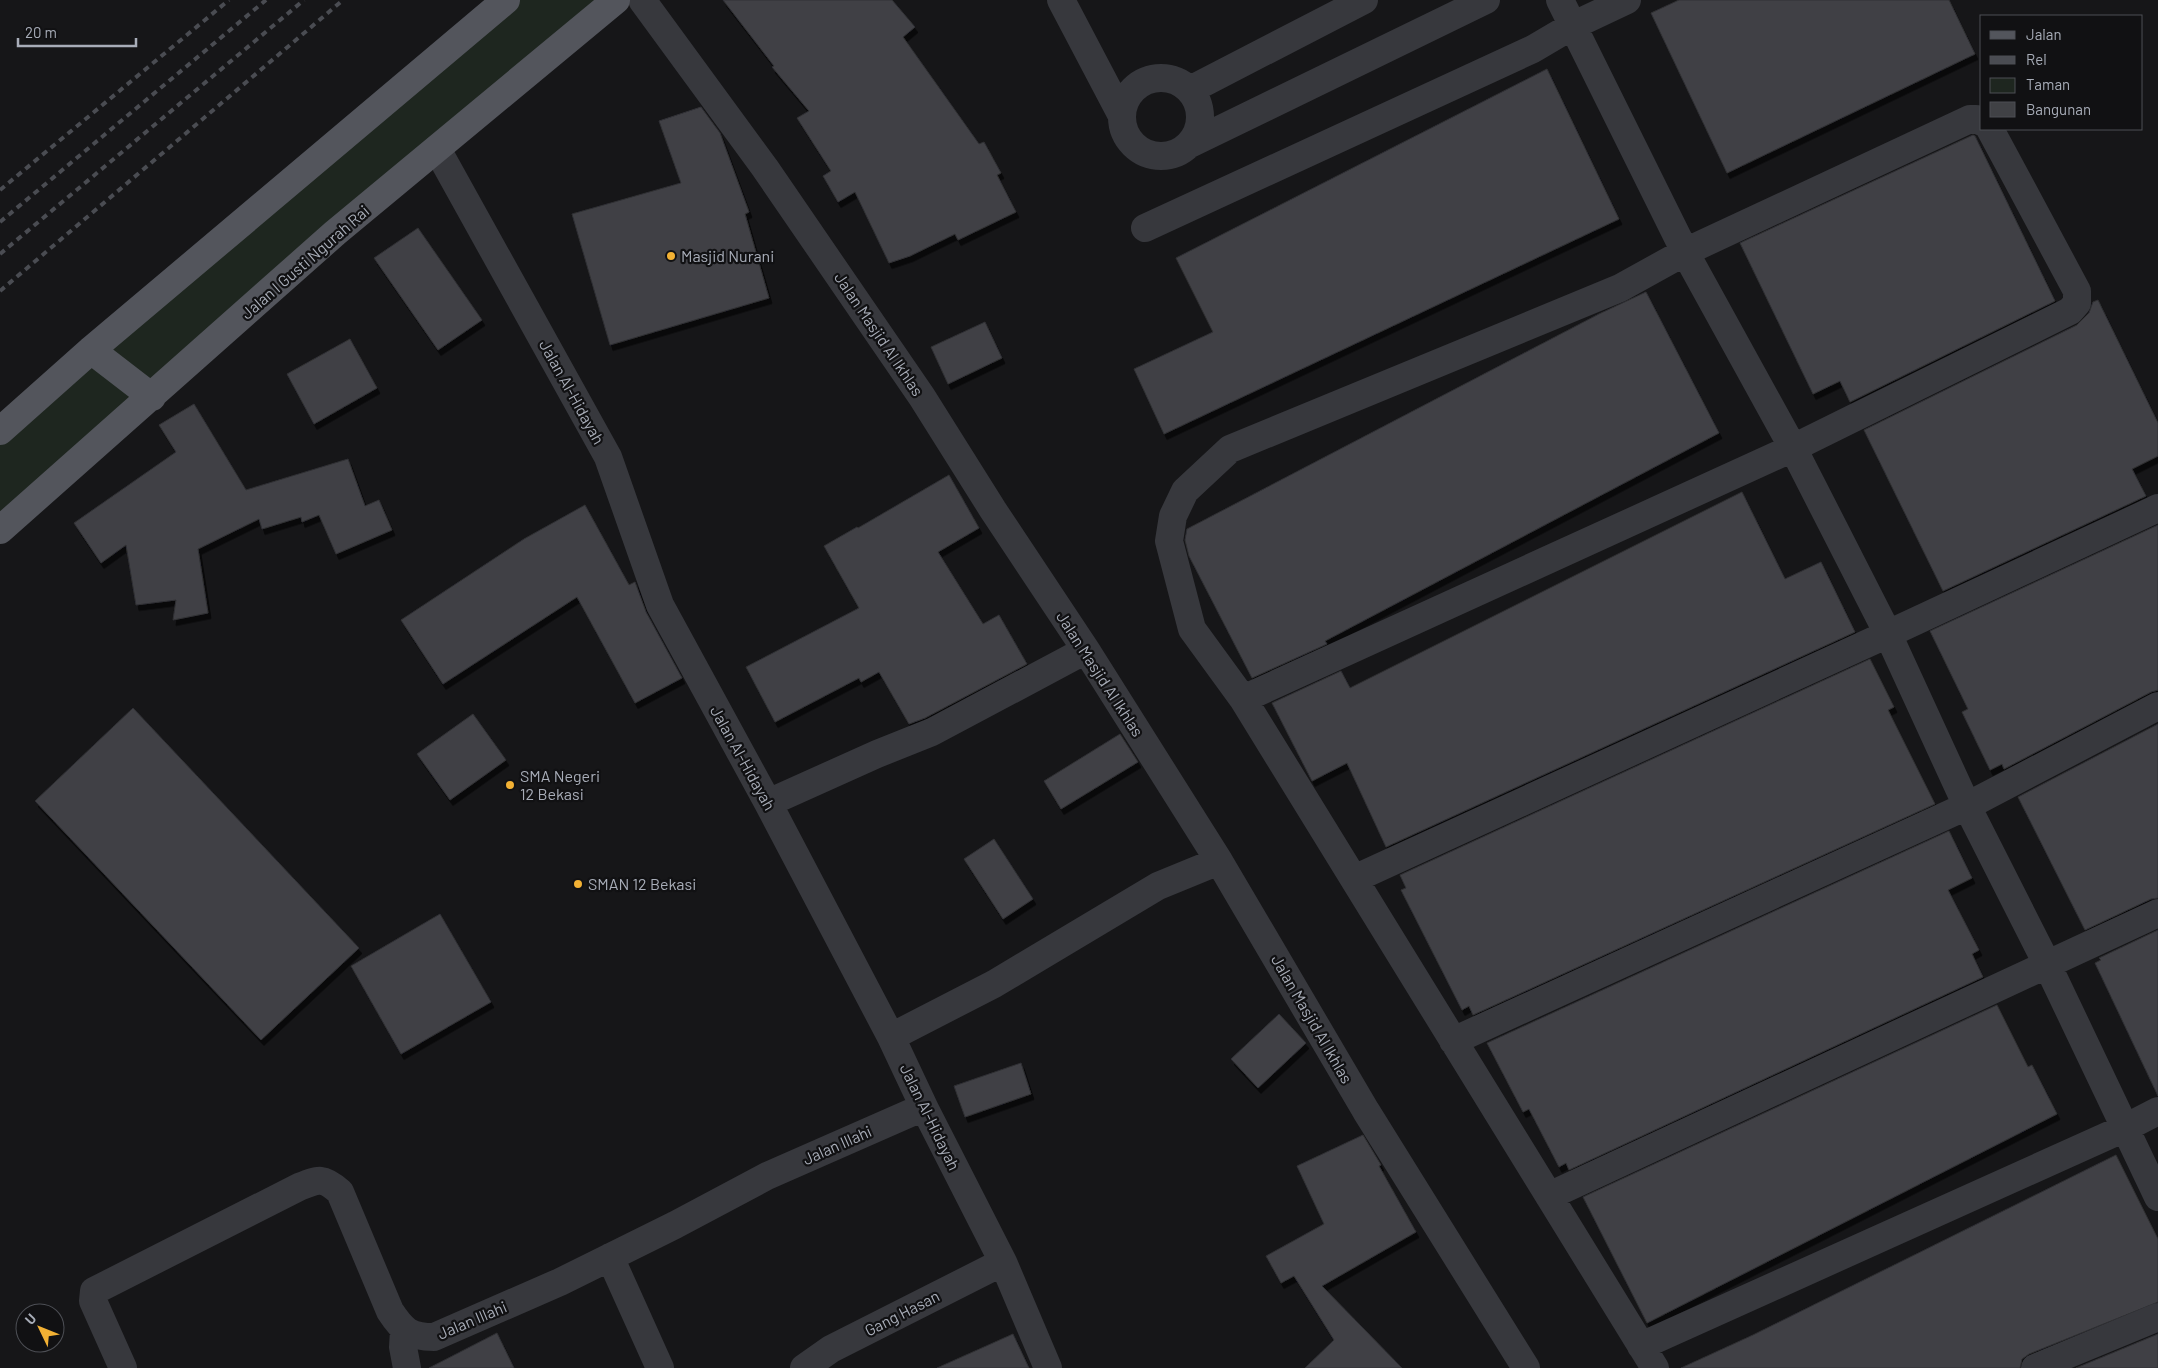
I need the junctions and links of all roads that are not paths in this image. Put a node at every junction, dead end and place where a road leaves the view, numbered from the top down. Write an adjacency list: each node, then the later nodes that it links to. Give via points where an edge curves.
1 (506, 0): 18 (main road)
2 (616, 0): 15 (main road, Jalan I Gusti Ngurah Rai)
3 (642, 0): 25 (street, Jalan Masjid Al Ikhlas, via 765,168 911,381)
4 (1061, 0): 11 (street)
5 (1364, 0): 10 (street)
6 (1486, 0): 14 (street)
7 (1560, 0): 9 (street)
8 (1627, 0): 9 (street)
9 (1572, 26): 16 (street, via 1533,49); 17 (street)
10 (1190, 90): 11 (street, via 1163,78 1147,80 1134,88 1125,101); 14 (street, via 1200,118)
11 (1122, 116): 14 (street, via 1124,131 1132,144 1145,152 1160,156 1175,153)
12 (1980, 121): 17 (street, via 1970,119)
13 (1991, 130): 21 (street, via 2077,291 2077,303 2070,311)
14 (1188, 145)
15 (437, 150): 19 (main road, Jalan I Gusti Ngurah Rai, via 336,233); 28 (street, Jalan Al-Hidayah, via 608,457 660,605)
16 (1145, 228)
17 (1685, 252): 21 (street); 26 (street, via 1620,288 1230,449 1185,491 1173,516 1169,541 1192,629)
18 (91, 350): 19 (main road); 20 (main road)
19 (152, 397): 23 (main road, Jalan I Gusti Ngurah Rai)
20 (0, 431)
21 (1793, 448): 24 (street); 26 (street)
22 (2158, 508): 24 (street)
23 (0, 530)
24 (1888, 634): 29 (street); 31 (street)
25 (1086, 650): 28 (street, via 932,732); 30 (street, Jalan Masjid Al Ikhlas)
26 (1243, 698): 31 (street)
27 (2158, 706): 29 (street)
28 (768, 802): 34 (street, Jalan Al-Hidayah)
29 (1967, 806): 33 (street); 35 (street)
30 (1219, 861): 34 (street, via 1158,886 994,984); 51 (street, Jalan Masjid Al Ikhlas, via 1366,1111)
31 (1354, 879): 35 (street)
32 (2158, 913): 33 (street)
33 (2047, 964): 38 (street); 39 (street)
34 (891, 1037): 36 (street, Jalan Al-Hidayah)
35 (1453, 1041): 39 (street)
36 (924, 1107): 41 (street, Jalan Illahi, via 766,1176); 42 (street, Jalan Al-Hidayah)
37 (2158, 1111): 38 (street)
38 (2125, 1128): 40 (street); 45 (street)
39 (1548, 1196): 45 (street)
40 (2158, 1196)
41 (610, 1257): 44 (street, Jalan Illahi, via 434,1337 422,1337); 48 (street)
42 (1003, 1262): 49 (street, Gang Hasan, via 831,1349); 50 (street, Jalan Al-Hidayah)
43 (2158, 1317): 52 (street)
44 (404, 1330): 46 (street, via 390,1311 340,1192 329,1182 318,1180 96,1289 93,1300); 47 (street)
45 (1648, 1357)
46 (122, 1368)
47 (407, 1368)
48 (660, 1368)
49 (804, 1368)
50 (1048, 1368)
51 (1526, 1368)
52 (2036, 1368)

